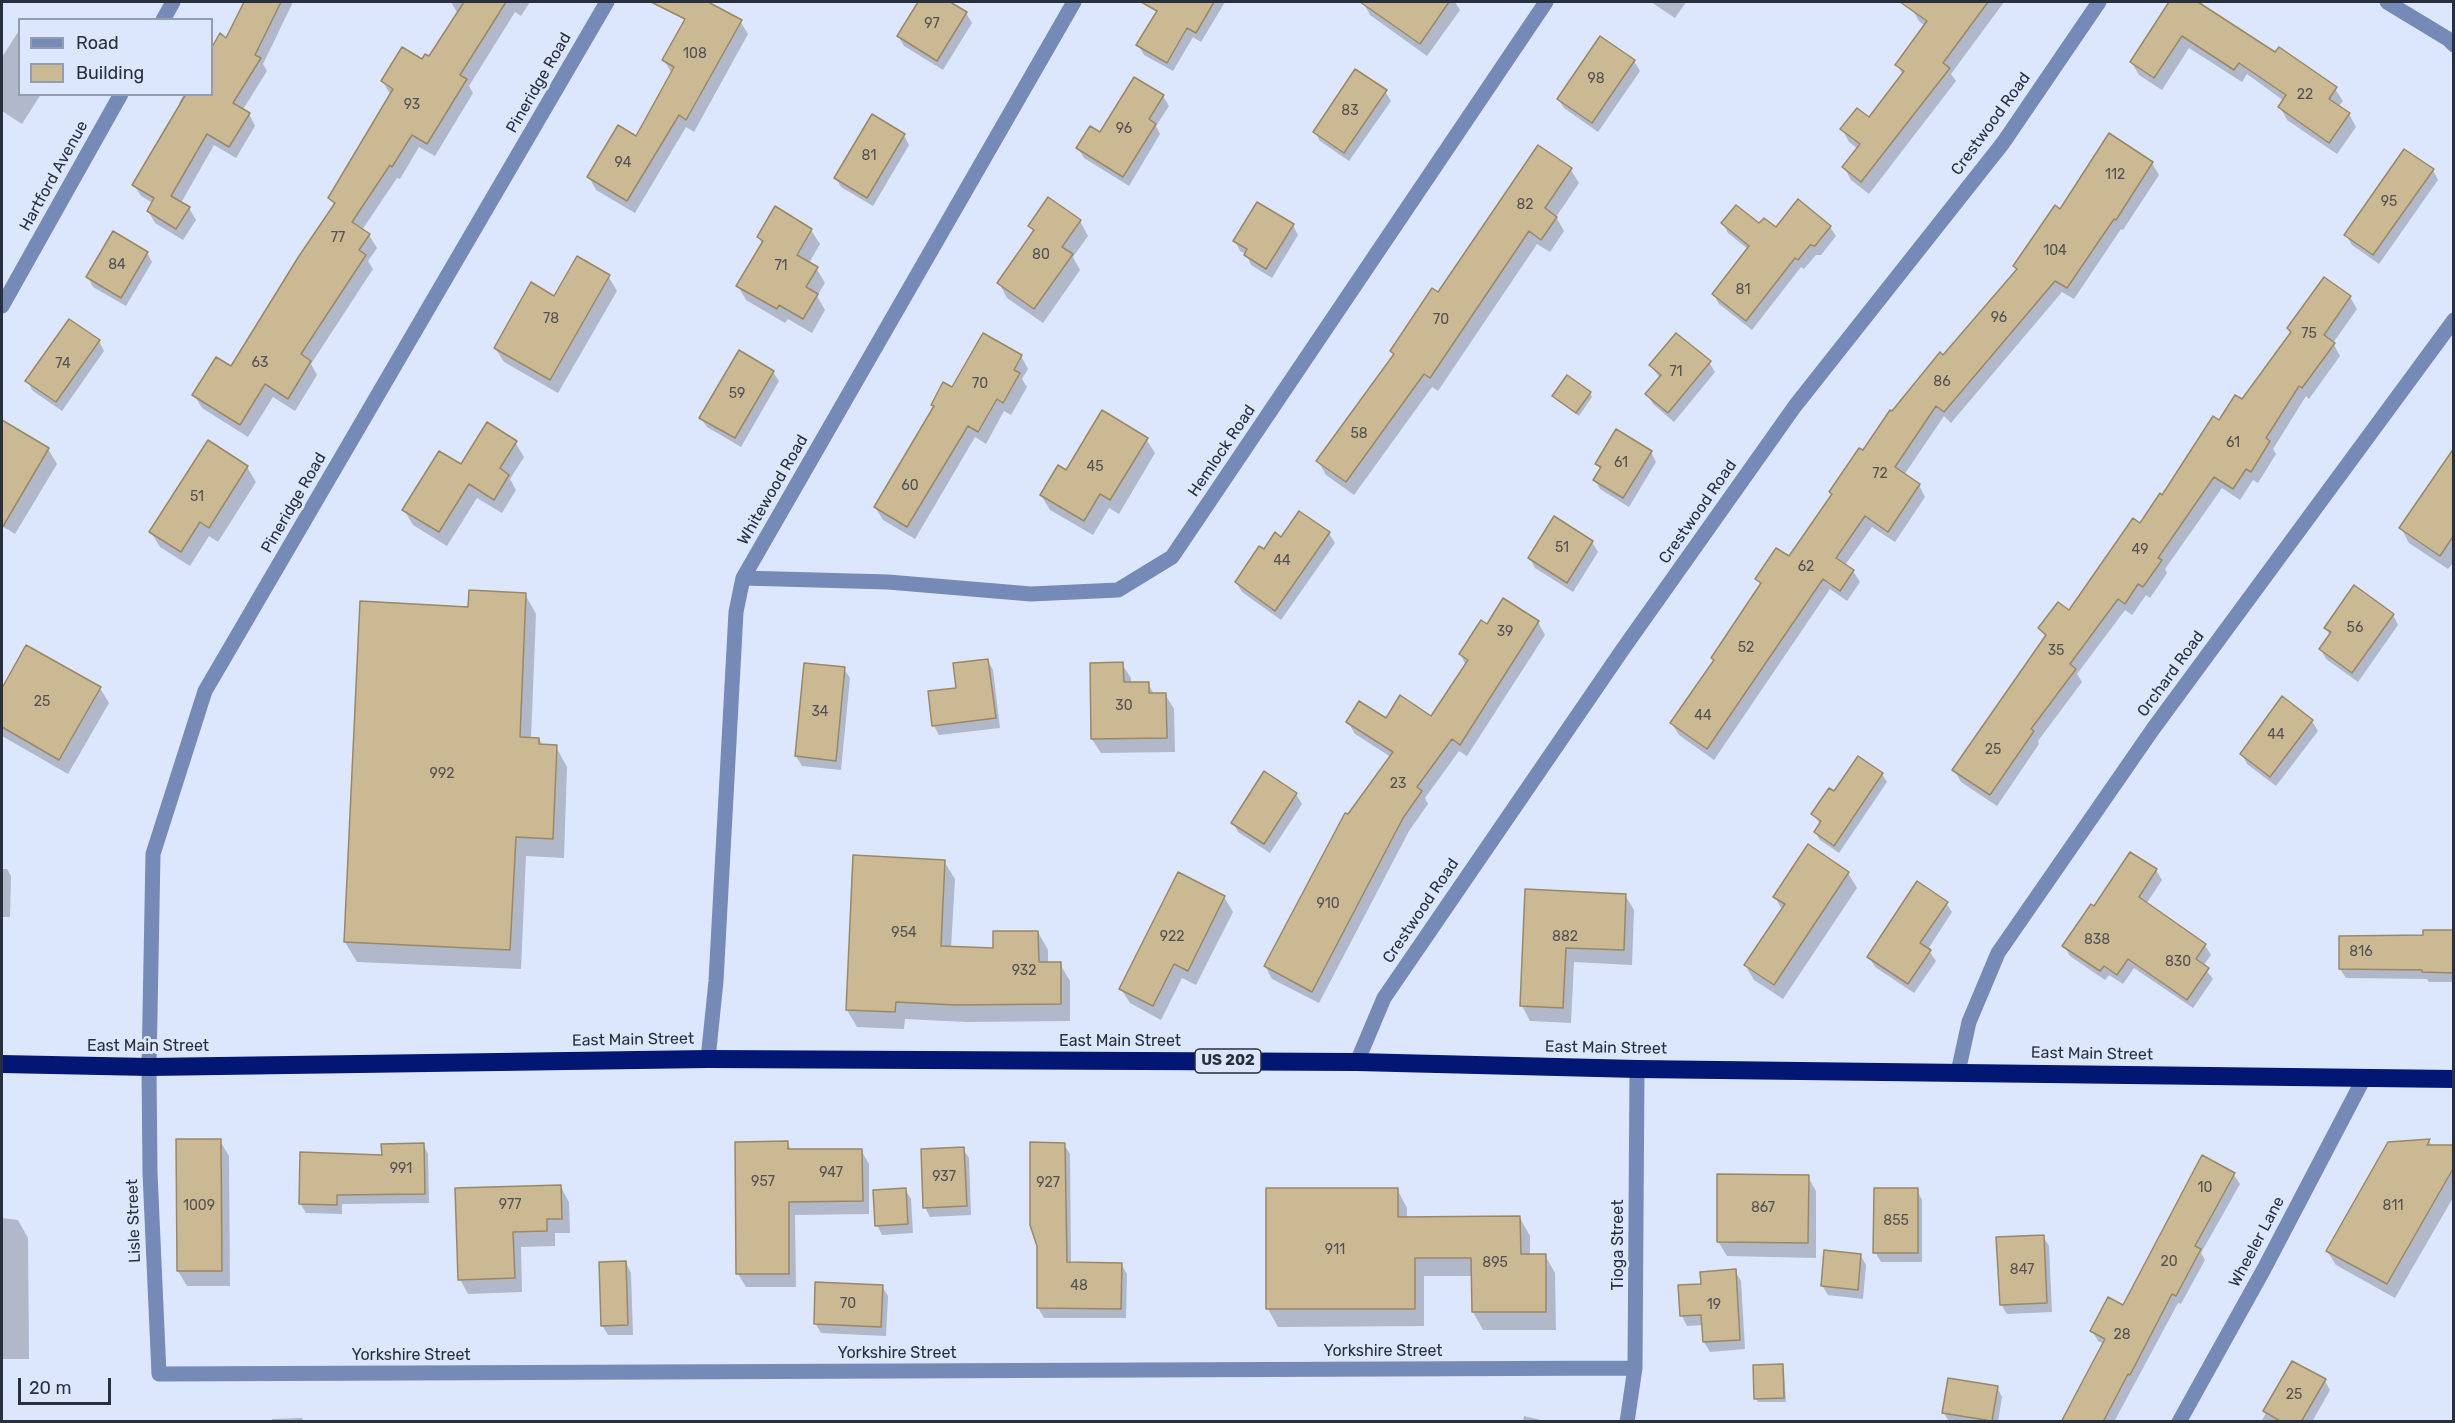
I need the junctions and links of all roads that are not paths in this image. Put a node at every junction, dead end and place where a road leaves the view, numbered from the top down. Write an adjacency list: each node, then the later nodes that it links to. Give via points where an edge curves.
1 (173, 2): 7 (street)
2 (607, 2): 16 (street, Pineridge Road, via 205,691 153,854)
3 (1074, 2): 12 (street, Whitewood Road)
4 (1545, 2): 12 (street, Hemlock Road, via 1172,557 1118,590 1031,594 888,582)
5 (2099, 2): 14 (street, Crestwood Road, via 2003,143 1795,406 1623,649 1384,998)
6 (2387, 2): 8 (street)
7 (164, 18)
8 (2454, 45)
9 (120, 96): 10 (street, Hartford Avenue)
10 (2, 304)
11 (2454, 320): 18 (street, Orchard Road, via 2153,729 1998,953 1969,1022)
12 (743, 578): 13 (street, Whitewood Road, via 736,612 716,981)
13 (708, 1059): 14 (highway, East Main Street / US 202); 16 (highway, East Main Street / US 202)
14 (1357, 1062): 17 (highway, East Main Street / US 202)
15 (2, 1064): 16 (highway, East Main Street / US 202)
16 (149, 1067): 22 (street, Lisle Street)
17 (1637, 1069): 18 (highway, East Main Street / US 202); 21 (street, Tioga Street)
18 (1958, 1072): 19 (highway, East Main Street / US 202)
19 (2364, 1078): 20 (highway, East Main Street / US 202); 24 (street, Wheeler Lane)
20 (2454, 1079)
21 (1635, 1368): 22 (street, Yorkshire Street); 23 (street, Tioga Street)
22 (159, 1374)
23 (1627, 1422)
24 (2179, 1422)

